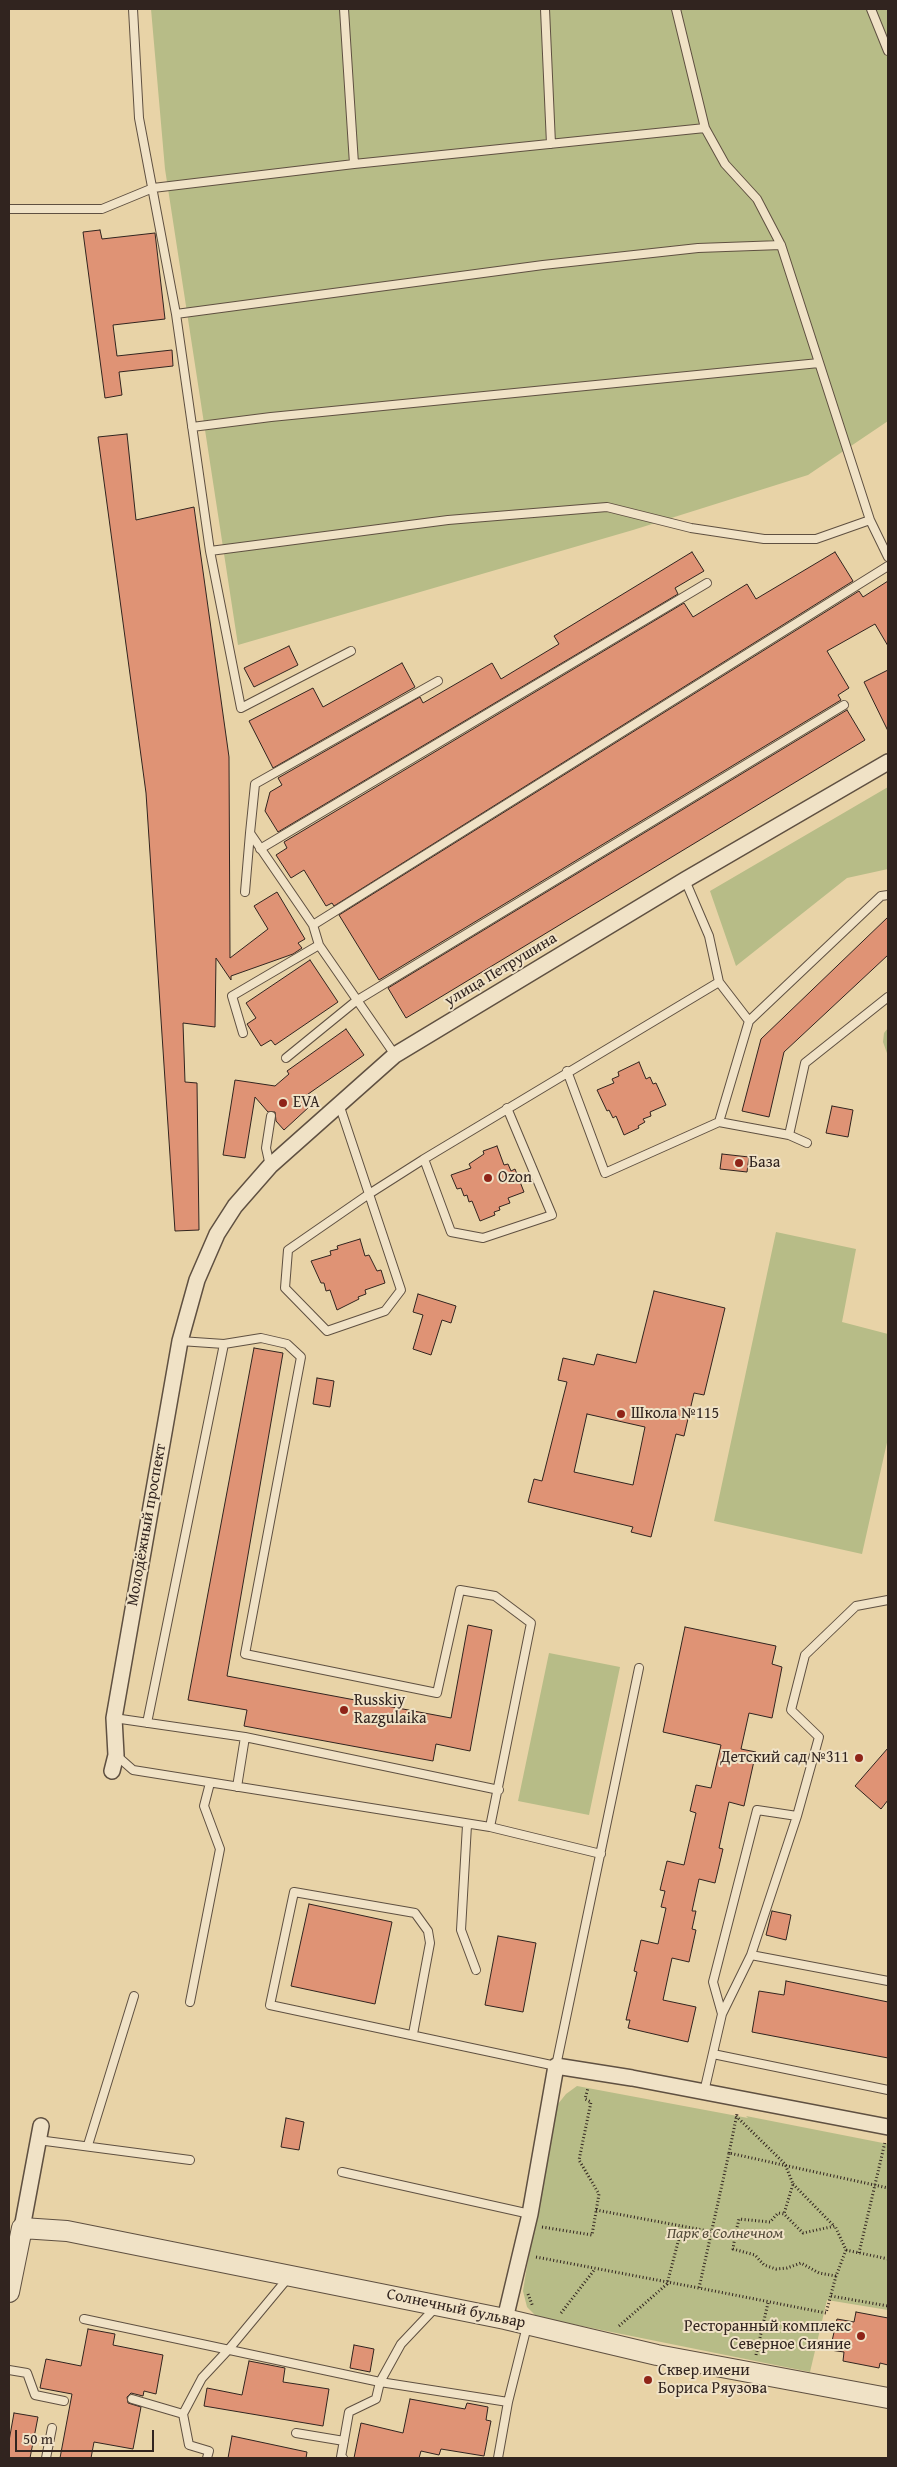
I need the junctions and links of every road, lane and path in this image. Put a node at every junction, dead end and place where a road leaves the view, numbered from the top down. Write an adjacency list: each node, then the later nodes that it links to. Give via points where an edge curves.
1 (133, 9): 10 (lane, via 139,118)
2 (344, 9): 9 (lane)
3 (545, 9): 8 (lane)
4 (676, 9): 7 (lane)
5 (871, 9): 6 (lane)
6 (888, 51)
7 (706, 128): 8 (lane); 12 (lane, via 725,164 757,199)
8 (551, 144): 9 (lane)
9 (354, 164): 10 (lane)
10 (153, 188): 11 (lane, via 102,209); 13 (lane)
11 (9, 209)
12 (781, 245): 13 (lane, via 698,248 553,264); 14 (lane)
13 (176, 314): 15 (lane)
14 (819, 363): 15 (lane, via 271,416); 16 (lane)
15 (192, 427): 17 (lane)
16 (870, 520): 17 (lane, via 816,539 764,539 691,528 607,507 448,520); 18 (lane)
17 (210, 551): 21 (lane, via 241,708)
18 (888, 557)
19 (888, 566): 30 (lane)
20 (707, 583): 26 (lane)
21 (352, 651)
22 (438, 681): 25 (lane, via 255,784)
23 (844, 706): 34 (lane)
24 (888, 762): 27 (street, улица Петрушина)
25 (250, 833): 26 (lane); 28 (lane)
26 (260, 849): 30 (lane)
27 (685, 880): 32 (lane, via 709,936); 37 (street, улица Петрушина)
28 (245, 892)
29 (888, 895): 35 (lane, via 881,896)
30 (313, 925): 31 (lane)
31 (319, 944): 34 (lane); 36 (lane, via 232,996)
32 (719, 982): 35 (lane); 39 (lane)
33 (888, 997): 44 (lane, via 805,1063)
34 (356, 1001): 37 (lane); 38 (lane)
35 (749, 1021): 43 (lane)
36 (243, 1033)
37 (395, 1055): 40 (street, улица Петрушина)
38 (286, 1058)
39 (567, 1071): 41 (lane); 43 (lane, via 604,1173)
40 (339, 1103): 47 (street, улица Петрушина); 48 (lane)
41 (507, 1108): 46 (lane); 46 (lane, via 552,1215 483,1238 451,1232)
42 (272, 1116): 47 (lane, via 266,1148)
43 (719, 1122): 44 (lane)
44 (789, 1135): 45 (lane)
45 (807, 1143)
46 (424, 1159): 48 (lane)
47 (270, 1166): 49 (street, улица Петрушина, via 235,1206 217,1234)
48 (369, 1194): 48 (lane, via 288,1250 285,1288 327,1331 385,1311 401,1290)
49 (197, 1280): 50 (street, Молодёжный проспект)
50 (180, 1341): 51 (lane); 54 (street, Молодёжный проспект)
51 (224, 1344): 55 (lane); 61 (lane, via 261,1338 287,1344 300,1357 245,1654 437,1693 460,1590 495,1596 531,1623)
52 (888, 1600): 62 (lane, via 856,1606 805,1655 791,1710 819,1737)
53 (639, 1668): 65 (lane)
54 (114, 1718): 55 (lane); 57 (street, Молодёжный проспект)
55 (147, 1723): 56 (lane)
56 (245, 1737): 60 (lane); 61 (lane)
57 (116, 1756): 58 (street, Молодёжный проспект); 59 (lane, via 133,1770)
58 (112, 1771)
59 (210, 1783): 60 (lane); 70 (lane, via 204,1806 220,1849)
60 (237, 1787): 63 (lane)
61 (499, 1790): 64 (lane)
62 (797, 1816): 66 (lane); 71 (lane, via 757,1810 713,1982)
63 (467, 1825): 64 (lane); 67 (lane, via 461,1930)
64 (490, 1827): 65 (lane)
65 (601, 1854): 74 (lane)
66 (751, 1955): 68 (lane); 71 (lane)
67 (476, 1970)
68 (888, 1982)
69 (134, 1996): 81 (lane)
70 (190, 2002)
71 (722, 2014): 73 (lane)
72 (413, 2034): 72 (lane, via 430,1943 428,1930 415,1912 294,1892 270,2005); 74 (lane)
73 (713, 2054): 76 (lane); 77 (lane)
74 (556, 2066): 77 (street); 90 (street)
75 (581, 2084): 88 (path, via 589,2084 586,2099 590,2102 579,2160 599,2194)
76 (888, 2090)
77 (704, 2092): 79 (street)
78 (736, 2116): 83 (path)
79 (887, 2132): 86 (path)
80 (39, 2133): 81 (lane); 93 (street)
81 (88, 2145): 82 (lane)
82 (190, 2160)
83 (785, 2164): 85 (path); 86 (path); 94 (path, via 729,2153)
84 (342, 2172): 90 (lane)
85 (793, 2184): 89 (path); 91 (path)
86 (876, 2186): 87 (path); 97 (path)
87 (888, 2188)
88 (596, 2210): 90 (path, via 592,2235); 92 (path)
89 (784, 2214): 91 (path, via 803,2233); 95 (path, via 778,2213 770,2222 739,2219)
90 (533, 2220): 113 (street)
91 (834, 2226): 96 (path)
92 (682, 2227): 94 (path); 103 (path)
93 (22, 2228): 101 (street, Солнечный бульвар, via 67,2231); 106 (street)
94 (712, 2232): 95 (path); 104 (path)
95 (735, 2236): 102 (path, via 733,2249 755,2255 764,2265 776,2269 801,2263 819,2273)
96 (846, 2250): 97 (path); 102 (path)
97 (859, 2253): 99 (path)
98 (531, 2256): 100 (path)
99 (888, 2259)
100 (595, 2269): 103 (path); 114 (path)
101 (290, 2276): 109 (street, Солнечный бульвар); 116 (lane)
102 (836, 2276): 107 (path)
103 (667, 2284): 104 (path); 115 (path)
104 (699, 2288): 108 (path)
105 (526, 2291): 111 (path)
106 (9, 2292)
107 (831, 2296): 108 (path, via 826,2313); 110 (path)
108 (768, 2303): 117 (path, via 756,2357)
109 (438, 2305): 113 (street, Солнечный бульвар); 119 (lane, via 401,2344)
110 (888, 2306)
111 (532, 2318): 113 (street, Солнечный бульвар); 120 (street, Солнечный бульвар, via 657,2355); 123 (lane)
112 (84, 2319): 116 (lane)
113 (505, 2319)
114 (556, 2319)
115 (612, 2332)
116 (229, 2349): 119 (lane); 124 (lane, via 202,2378)
117 (746, 2356)
118 (9, 2370): 122 (lane, via 27,2373 35,2395)
119 (380, 2382): 123 (lane); 127 (lane, via 376,2399 349,2412)
120 (888, 2398)
121 (132, 2399): 124 (lane)
122 (64, 2401)
123 (508, 2402): 131 (lane)
124 (183, 2414): 129 (lane, via 190,2445 209,2450)
125 (52, 2428): 128 (lane)
126 (296, 2433): 127 (lane)
127 (344, 2441): 130 (lane)
128 (46, 2458)
129 (207, 2458)
130 (343, 2458)
131 (498, 2458)

